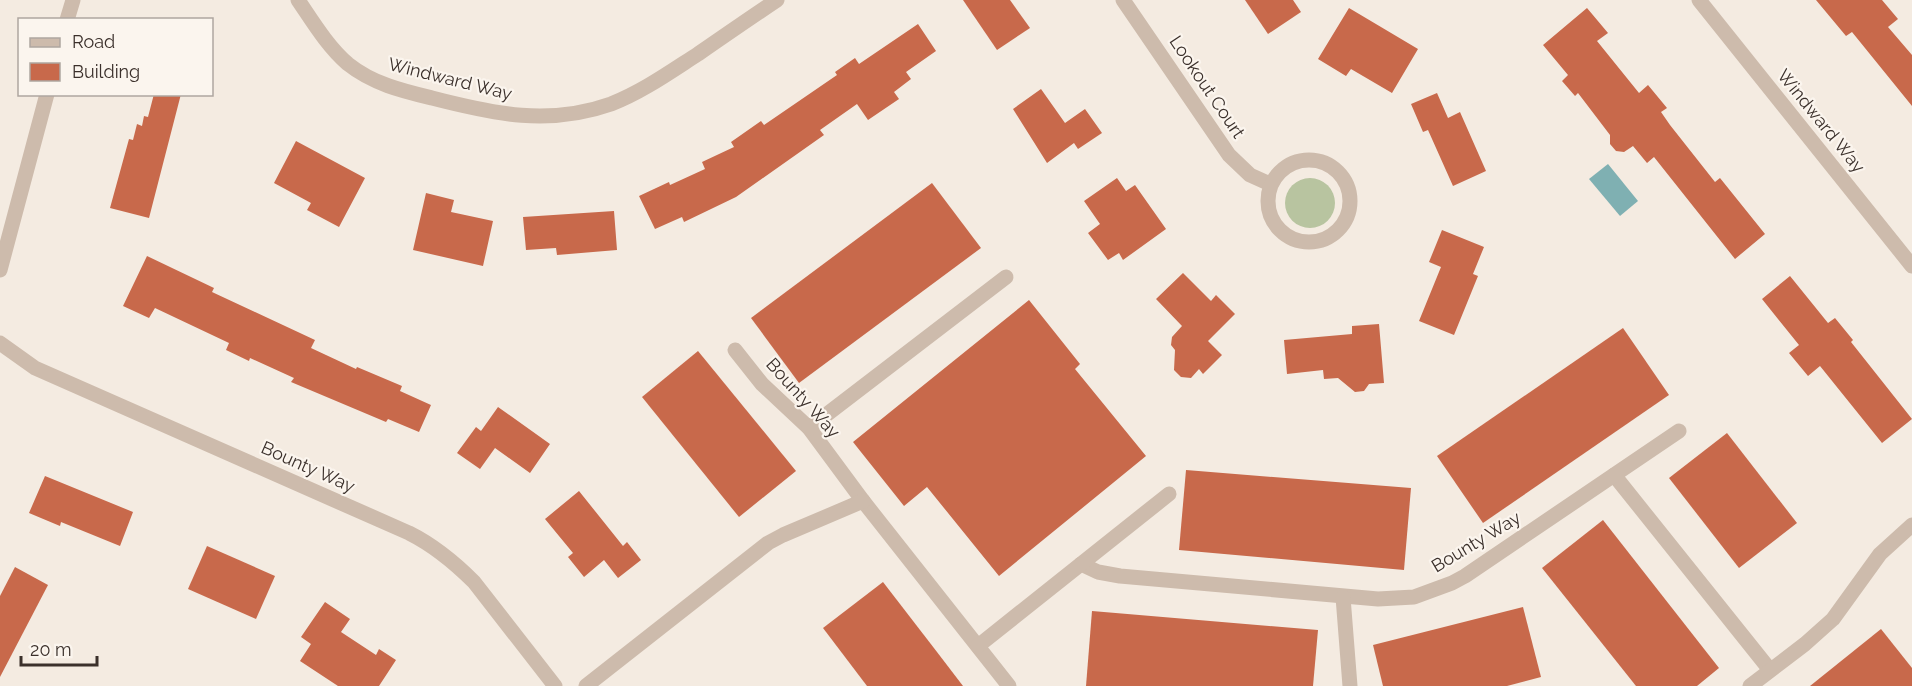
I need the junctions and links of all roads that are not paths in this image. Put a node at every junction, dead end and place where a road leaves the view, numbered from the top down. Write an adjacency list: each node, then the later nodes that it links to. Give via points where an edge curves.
1 (74, 0): 6 (street)
2 (298, 0): 3 (street, Windward Way, via 332,48 348,64 378,82 474,108 538,116 590,110 633,94)
3 (777, 0)
4 (1123, 0): 8 (street, Lookout Court, via 1229,155 1250,175)
5 (1700, 0): 9 (street, Windward Way)
6 (68, 18)
7 (46, 96): 10 (street)
8 (1270, 184): 8 (street, via 1268,212 1272,222 1289,238 1320,241 1330,237 1346,220 1350,209 1347,185 1330,165 1317,160 1290,164)
9 (1912, 266)
10 (0, 270)
11 (1006, 277): 14 (street)
12 (0, 343): 24 (street, Bounty Way, via 35,368 427,543 474,582)
13 (735, 350): 14 (street, Bounty Way, via 762,384)
14 (809, 428): 18 (street, Bounty Way)
15 (1679, 431): 16 (street, Bounty Way)
16 (1614, 475): 21 (street, Bounty Way, via 1452,584 1414,597); 23 (street)
17 (1169, 494): 20 (street)
18 (863, 501): 22 (street, Bounty Way); 25 (street, via 768,543)
19 (1912, 525): 23 (street, via 1880,554 1833,619)
20 (1081, 564): 21 (street, Bounty Way, via 1120,576); 22 (street)
21 (1343, 597): 27 (street)
22 (978, 646): 26 (street, Bounty Way)
23 (1770, 670): 28 (street)
24 (555, 686)
25 (586, 686)
26 (1009, 686)
27 (1350, 686)
28 (1750, 686)

